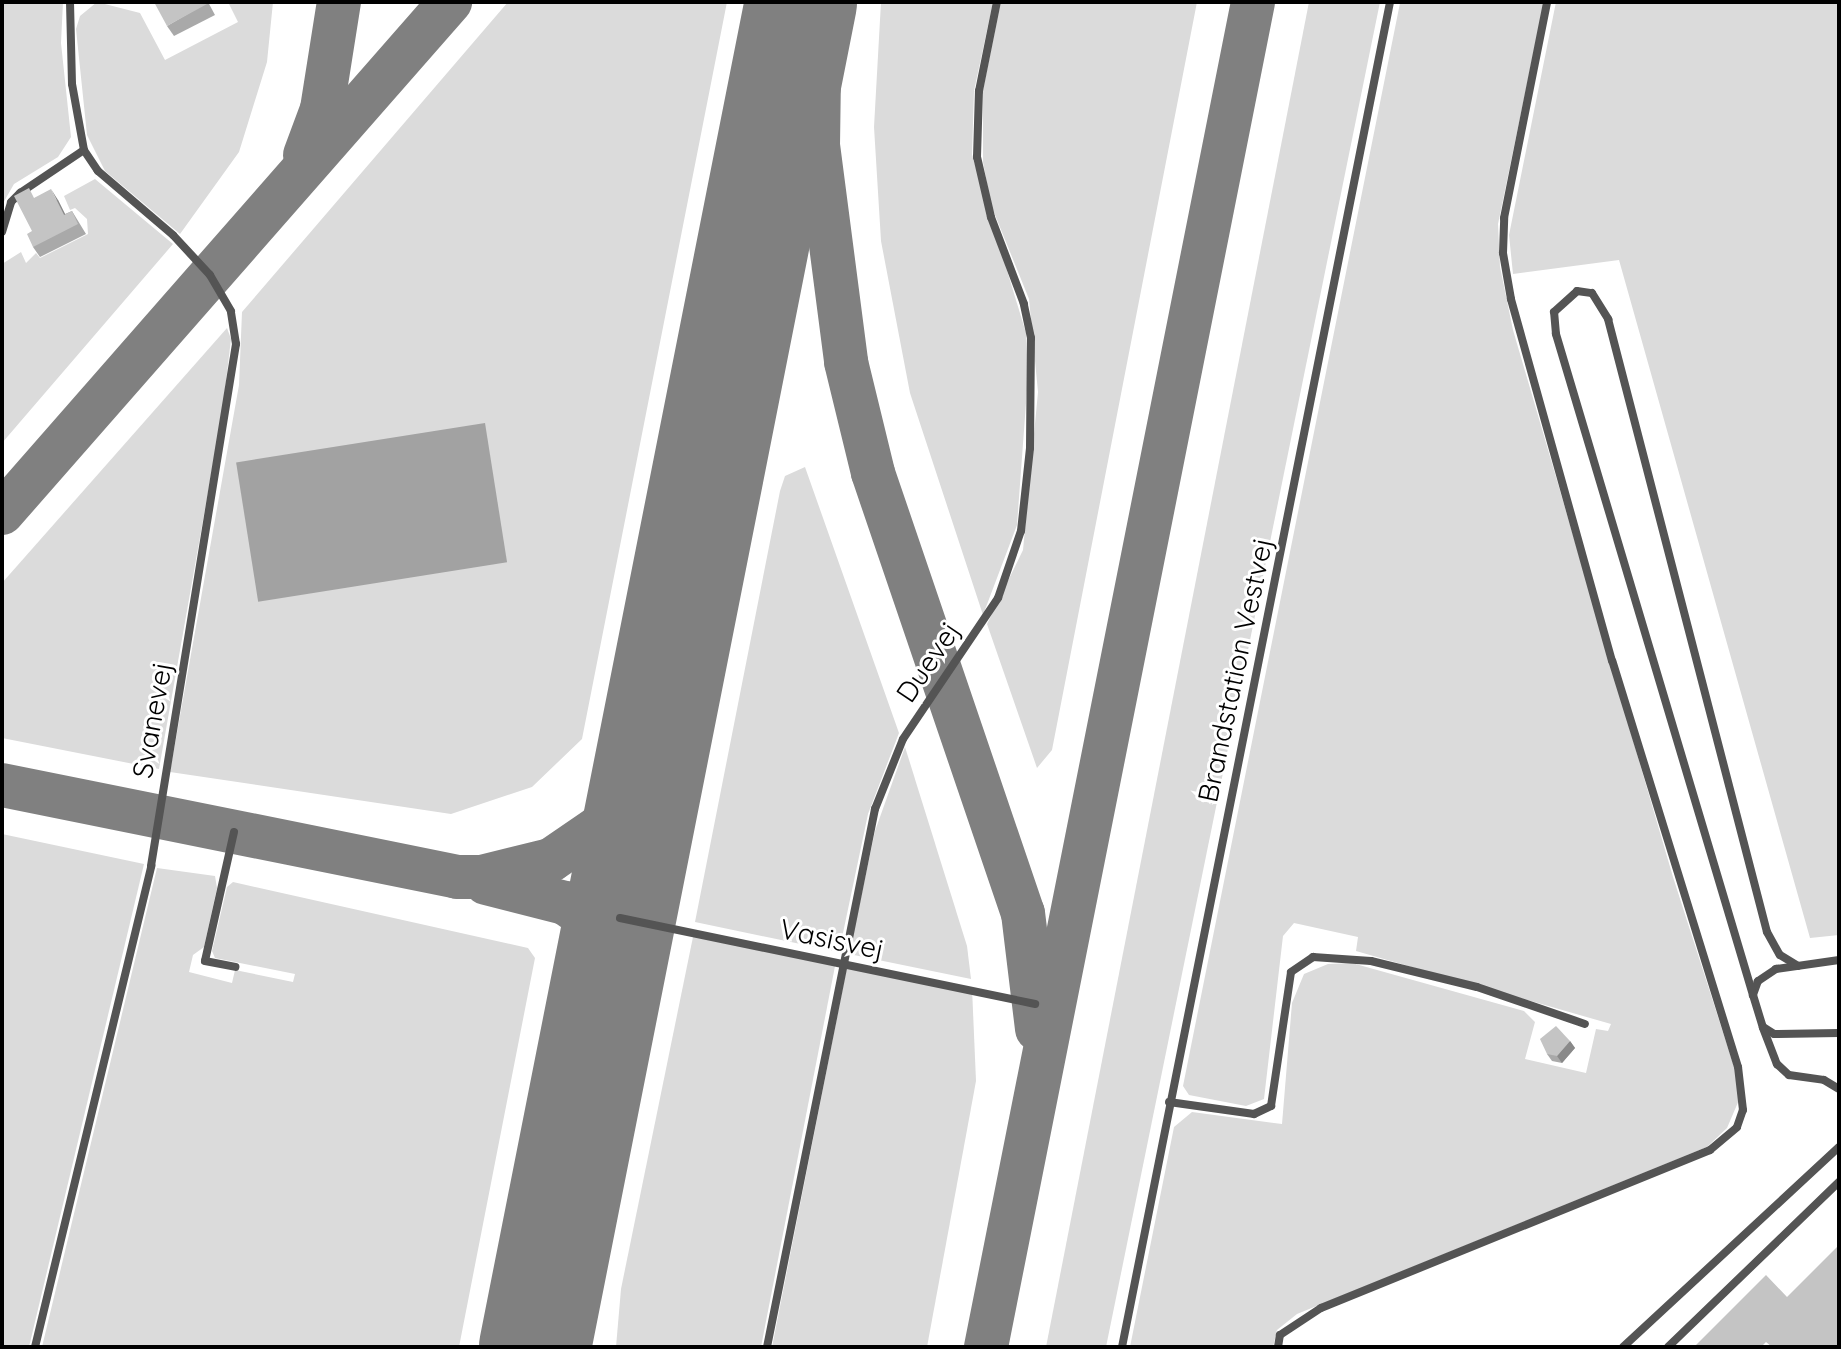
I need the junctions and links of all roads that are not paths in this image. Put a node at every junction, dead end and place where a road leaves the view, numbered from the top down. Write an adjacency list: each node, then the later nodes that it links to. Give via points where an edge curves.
1 (70, 2): 5 (lane, via 72,84)
2 (997, 2): 10 (lane, Duevej, via 979,91 977,157 1031,338 1030,448 1021,531 998,598 887,771)
3 (1390, 2): 19 (lane, Brandstation Vestvej)
4 (1547, 2): 25 (lane, via 1504,218 1511,299 1616,676 1738,1067 1743,1110 1737,1127 1710,1150 1321,1308 1280,1335)
5 (84, 150): 6 (lane, via 20,193 11,202); 22 (lane, Svanevej, via 98,171 173,235 210,275 231,311 236,344 151,866)
6 (2, 232)
7 (234, 832): 12 (lane, via 205,961)
8 (620, 918): 10 (lane, Vasisvej)
9 (1839, 960): 11 (lane)
10 (842, 963): 14 (lane, Vasisvej); 23 (lane, Duevej)
11 (1798, 966): 13 (lane, via 1776,969 1758,981); 13 (lane, via 1780,955 1767,932 1608,319 1592,293 1577,291 1554,312 1556,334)
12 (235, 967)
13 (1753, 995): 16 (lane)
14 (1035, 1004)
15 (1585, 1024): 19 (lane, via 1477,987 1371,961 1313,957 1291,972 1271,1106 1254,1114)
16 (1763, 1027): 17 (lane, via 1793,1038); 18 (lane, via 1777,1064 1789,1075 1824,1080)
17 (1839, 1033)
18 (1839, 1089)
19 (1169, 1102): 24 (lane, Brandstation Vestvej)
20 (1839, 1147): 26 (lane)
21 (1839, 1182): 27 (lane)
22 (35, 1347)
23 (767, 1347)
24 (1122, 1347)
25 (1278, 1347)
26 (1623, 1347)
27 (1668, 1347)

